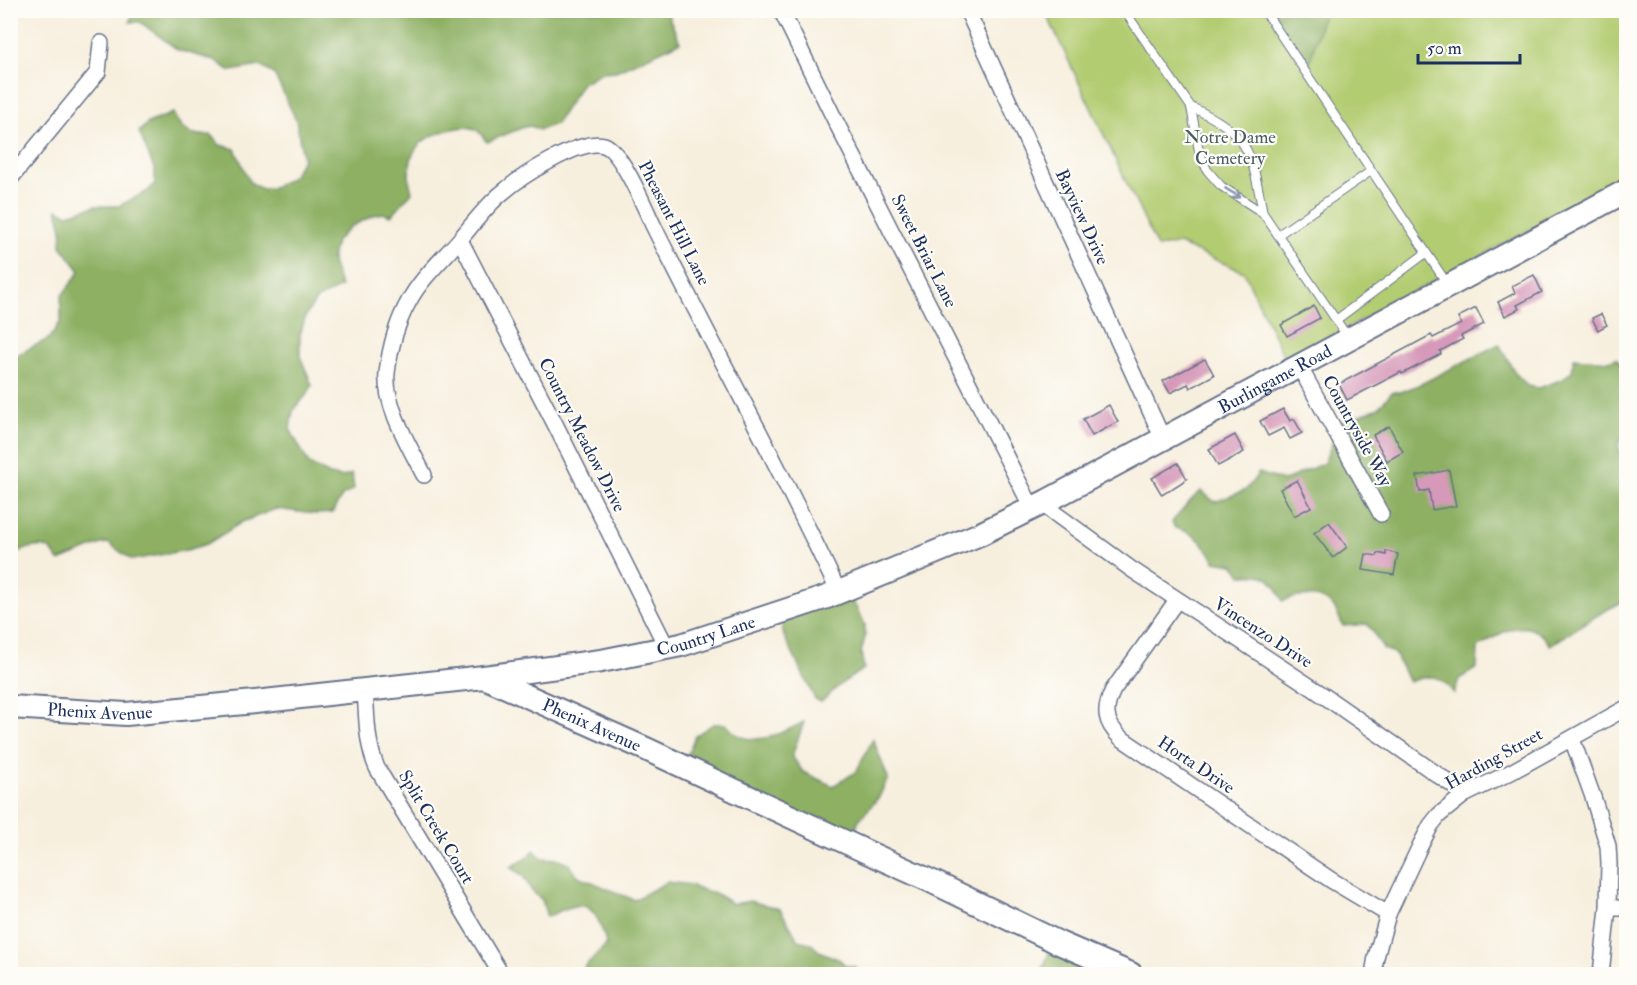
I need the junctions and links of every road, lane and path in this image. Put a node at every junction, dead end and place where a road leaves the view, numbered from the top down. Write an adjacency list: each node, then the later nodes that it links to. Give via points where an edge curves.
1 (781, 10): 20 (street, Sweet Briar Lane, via 924,294)
2 (967, 10): 18 (street, Bayview Drive)
3 (1124, 10): 6 (lane)
4 (1264, 10): 7 (lane)
5 (101, 43): 8 (street, via 99,72)
6 (1191, 107): 10 (lane, one-way to 10, via 1199,151 1207,170 1221,186); 10 (lane, via 1223,123 1241,140 1251,157)
7 (1371, 171): 11 (lane); 13 (lane)
8 (10, 178)
9 (1626, 191): 14 (street, Burlingame Road)
10 (1263, 213): 11 (lane)
11 (1278, 235): 15 (lane)
12 (460, 240): 19 (street, Pheasant Hill Lane, via 410,298 389,358 389,400); 23 (street, Pheasant Hill Lane, via 502,193 555,158 586,145 605,145 614,152 628,172); 25 (street, Country Meadow Drive)
13 (1426, 253): 14 (lane); 15 (lane)
14 (1449, 286): 16 (street, Burlingame Road)
15 (1336, 320): 16 (lane)
16 (1349, 340): 17 (street, Burlingame Road)
17 (1299, 366): 18 (street, Burlingame Road); 21 (street, Countryside Way)
18 (1163, 439): 20 (street, Burlingame Road)
19 (424, 475)
20 (1037, 506): 22 (street, Burlingame Road); 24 (street, Vincenzo Drive)
21 (1380, 514)
22 (918, 560): 23 (street, Country Lane)
23 (838, 591): 25 (street, Country Lane)
24 (1177, 600): 31 (street, Vincenzo Drive, via 1317,691); 34 (street, Horta Drive, via 1106,704 1113,730 1331,880)
25 (667, 648): 26 (street, Country Lane)
26 (484, 677): 27 (street, Phenix Avenue); 36 (street, Phenix Avenue)
27 (364, 690): 28 (street, Phenix Avenue, via 126,714); 35 (street, Split Creek Court, via 368,740 377,768)
28 (10, 707)
29 (1626, 708): 30 (street, Harding Street)
30 (1572, 739): 31 (street, Harding Street); 32 (street, via 1608,846)
31 (1464, 795): 34 (street, Harding Street, via 1431,825)
32 (1608, 908): 33 (street); 38 (street)
33 (1626, 908)
34 (1388, 914): 37 (street, Harding Street)
35 (501, 975)
36 (1131, 975)
37 (1373, 975)
38 (1602, 975)

